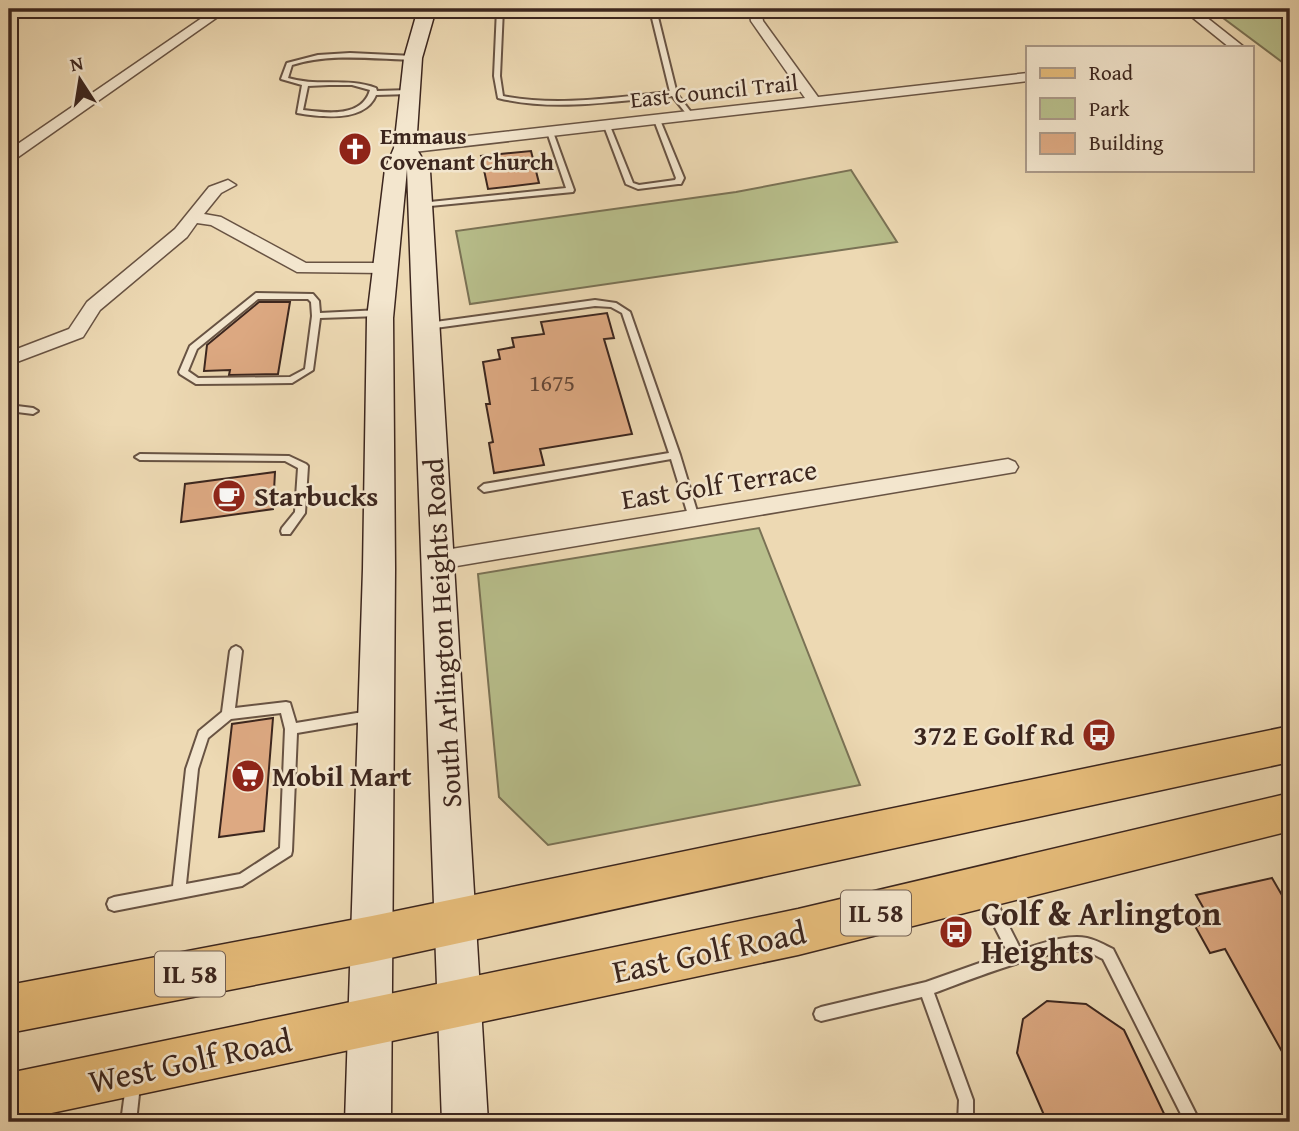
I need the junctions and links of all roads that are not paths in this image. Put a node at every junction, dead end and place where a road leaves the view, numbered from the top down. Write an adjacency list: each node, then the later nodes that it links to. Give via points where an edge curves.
1 (223, 9): 20 (street)
2 (427, 9): 8 (main road, South Arlington Heights Road)
3 (500, 9): 13 (lane, via 500,97 514,102 563,102)
4 (648, 9): 13 (lane, via 654,13)
5 (755, 9): 14 (street, via 757,21)
6 (1188, 9): 7 (street)
7 (1236, 46)
8 (413, 58): 10 (lane, via 324,57 289,64 284,79); 11 (main road, South Arlington Heights Road)
9 (1026, 77): 14 (street, East Council Trail)
10 (305, 84): 12 (lane, via 365,84); 12 (lane, via 299,111 317,114 359,110)
11 (410, 92): 12 (lane); 19 (main road, South Arlington Heights Road)
12 (374, 93)
13 (674, 94): 15 (lane)
14 (815, 102): 15 (street, East Council Trail)
15 (691, 116): 16 (street, East Council Trail)
16 (657, 120): 17 (street, East Council Trail); 17 (lane, via 678,181 630,184)
17 (607, 126): 18 (street, East Council Trail)
18 (550, 132): 19 (street, East Council Trail); 22 (lane, via 570,190)
19 (405, 148): 22 (main road, South Arlington Heights Road, via 419,171); 24 (main road, South Arlington Heights Road, via 396,169)
20 (9, 157)
21 (229, 185): 23 (street, via 215,190)
22 (420, 205): 27 (main road, South Arlington Heights Road)
23 (194, 219): 24 (street, via 215,222 303,268); 28 (street, via 93,306 76,333)
24 (385, 268): 25 (main road, South Arlington Heights Road)
25 (380, 313): 26 (lane); 40 (main road, South Arlington Heights Road)
26 (316, 316): 26 (lane, via 309,370 292,380 196,381 183,372 193,348 257,296 310,296)
27 (425, 327): 31 (lane, via 595,303 613,305 626,312); 37 (main road, South Arlington Heights Road)
28 (9, 359)
29 (9, 408): 30 (lane)
30 (33, 411)
31 (675, 455): 34 (lane); 35 (lane)
32 (140, 457): 36 (lane, via 286,458 303,466 300,513)
33 (1008, 467): 35 (street, East Golf Terrace)
34 (484, 488)
35 (694, 518): 37 (street, East Golf Terrace)
36 (286, 531)
37 (439, 559): 47 (main road, South Arlington Heights Road)
38 (236, 651): 39 (lane)
39 (228, 714): 41 (lane, via 286,707); 45 (lane, via 203,736 192,769)
40 (377, 715): 41 (lane); 48 (main road, South Arlington Heights Road)
41 (291, 729): 45 (lane, via 286,852 242,880)
42 (1290, 744): 47 (main road, IL 58)
43 (1290, 812): 44 (main road, East Golf Road / IL 58)
44 (982, 887): 49 (lane); 51 (main road, East Golf Road / IL 58)
45 (178, 892): 46 (lane)
46 (114, 904)
47 (456, 921): 48 (main road, IL 58); 51 (main road, South Arlington Heights Road)
48 (372, 939): 52 (main road, IL 58); 54 (main road, South Arlington Heights Road)
49 (1017, 957): 50 (lane); 61 (lane, via 1086,945 1108,954)
50 (926, 989): 53 (lane); 60 (lane, via 966,1100)
51 (460, 1005): 54 (main road, East Golf Road / IL 58); 59 (main road, South Arlington Heights Road)
52 (9, 1009)
53 (821, 1014)
54 (371, 1022): 55 (main road, West Golf Road / IL 58); 58 (main road, South Arlington Heights Road)
55 (135, 1072): 56 (main road, West Golf Road / IL 58); 57 (lane)
56 (9, 1098)
57 (128, 1122)
58 (368, 1122)
59 (465, 1122)
60 (966, 1122)
61 (1193, 1122)

